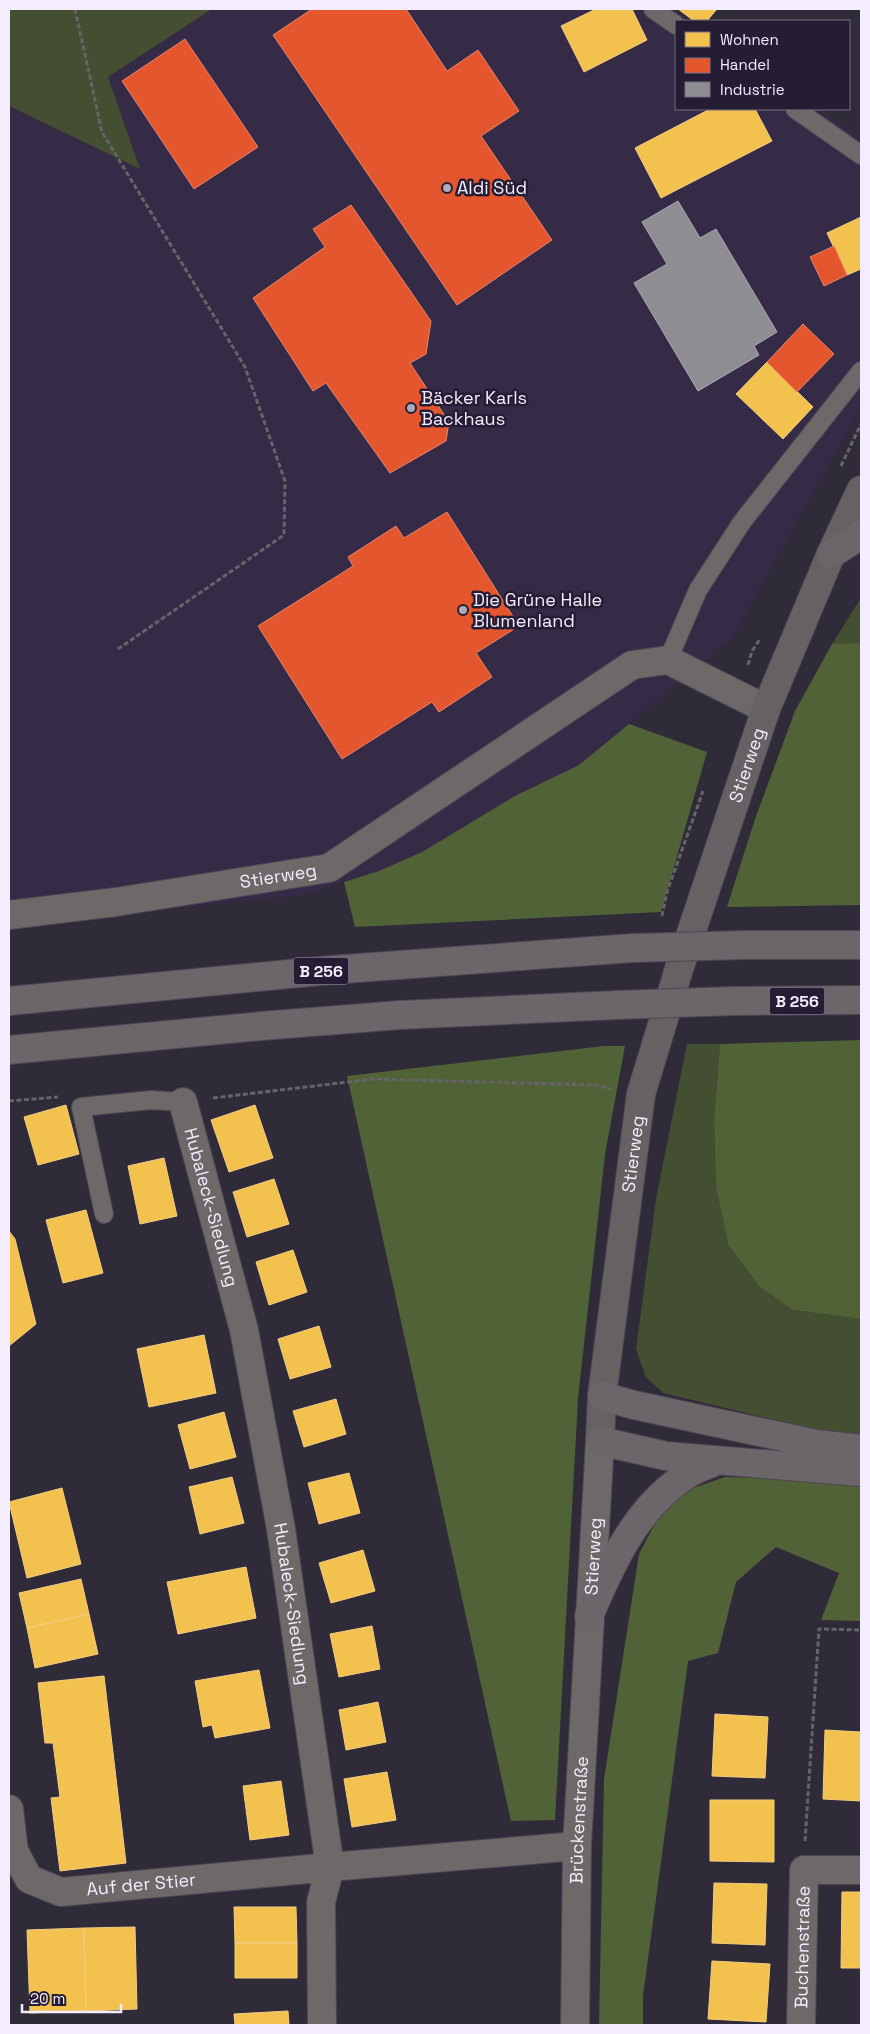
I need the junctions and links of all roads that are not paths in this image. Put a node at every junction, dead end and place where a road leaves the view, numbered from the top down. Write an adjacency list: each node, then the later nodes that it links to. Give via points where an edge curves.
1 (654, 9): 2 (lane)
2 (675, 24)
3 (796, 110): 4 (lane)
4 (861, 155)
5 (861, 371): 9 (lane, via 742,522 698,590)
6 (861, 490): 8 (street, Stierweg)
7 (861, 535): 8 (highway)
8 (831, 554): 10 (street, Stierweg)
9 (668, 660): 10 (street, Stierweg); 11 (street, Stierweg, via 632,664 329,868 116,902)
10 (766, 709): 18 (street, Stierweg, via 682,959 641,1094)
11 (9, 915)
12 (861, 945): 14 (highway, B 256, bridge, via 633,948 330,970)
13 (861, 1000): 15 (highway, B 256, bridge, via 733,1001 390,1016)
14 (9, 1001)
15 (9, 1050)
16 (184, 1102): 17 (lane, via 151,1100 81,1107); 26 (street, Hubaleck-Siedlung, via 246,1340 281,1529)
17 (104, 1214)
18 (602, 1396): 19 (street, Stierweg); 20 (highway, via 816,1444)
19 (600, 1441): 21 (highway, via 666,1456); 23 (street, Stierweg)
20 (861, 1449)
21 (716, 1461): 22 (highway); 23 (highway, via 686,1474 641,1515 612,1564)
22 (861, 1472)
23 (589, 1616): 25 (street, Brückenstraße)
24 (9, 1809): 26 (street, Auf der Stier, via 14,1851 29,1879 61,1892)
25 (577, 1846): 26 (street); 29 (street, Brückenstraße)
26 (330, 1867): 28 (street, via 321,1902)
27 (861, 1870): 30 (street, Buchenstraße, via 804,1870)
28 (322, 2025)
29 (574, 2025)
30 (801, 2025)

